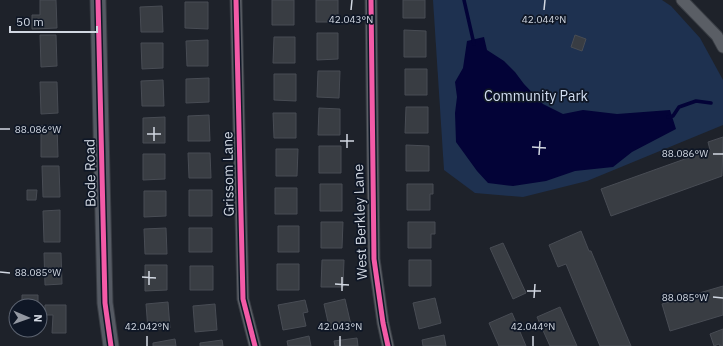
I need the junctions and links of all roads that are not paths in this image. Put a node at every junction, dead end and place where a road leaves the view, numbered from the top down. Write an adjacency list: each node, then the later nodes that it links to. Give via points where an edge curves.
1 (98, 0): 6 (street, Bode Road, via 105,303)
2 (236, 0): 7 (street, Grissom Lane, via 243,299)
3 (371, 0): 8 (street, West Berkley Lane, via 374,259)
4 (682, 0): 5 (street, via 717,36)
5 (723, 47)
6 (111, 346)
7 (254, 346)
8 (388, 346)

